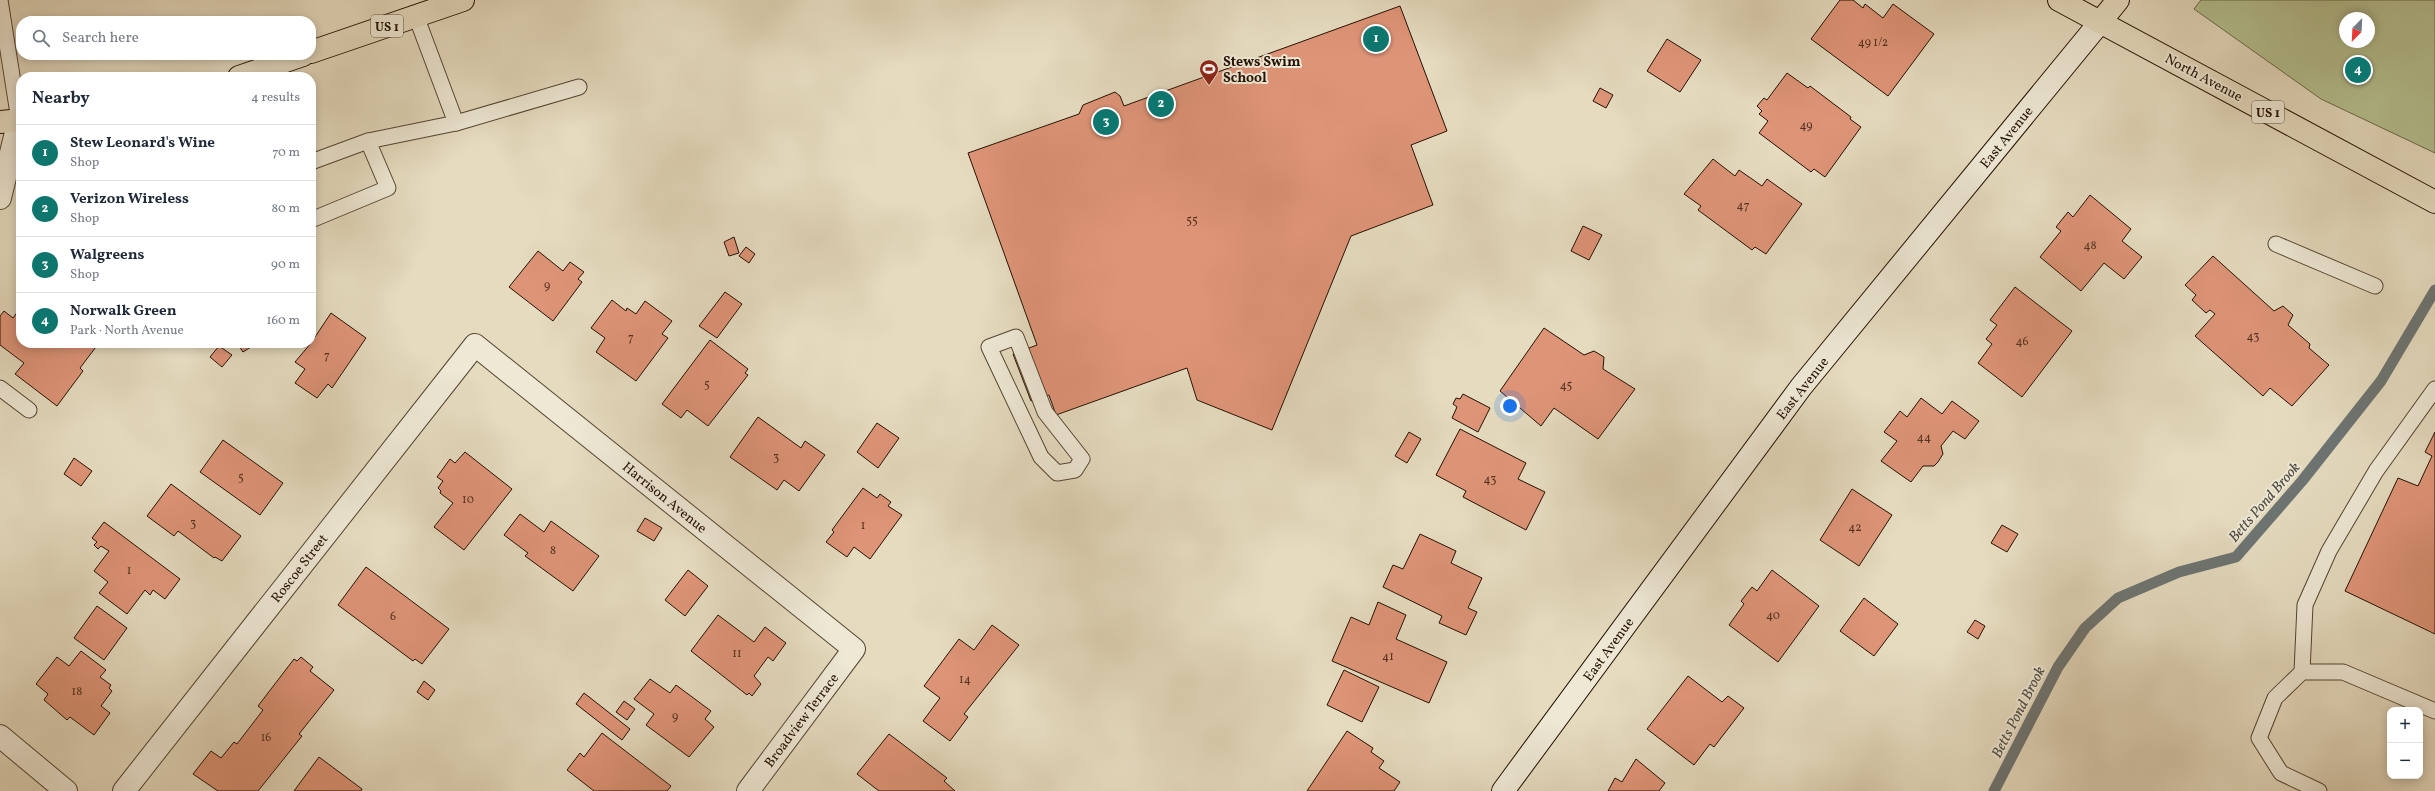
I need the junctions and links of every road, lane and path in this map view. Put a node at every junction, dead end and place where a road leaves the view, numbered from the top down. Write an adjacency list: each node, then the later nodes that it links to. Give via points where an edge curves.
1 (0, 0): 11 (lane)
2 (463, 0): 5 (main road, US 1)
3 (2059, 0): 6 (main road, US 1)
4 (2118, 0): 6 (main road, East Avenue)
5 (416, 16): 7 (main road, US 1); 12 (lane)
6 (2101, 21): 16 (main road, North Avenue / US 1); 32 (street, East Avenue, via 1801,387)
7 (316, 50)
8 (288, 60): 9 (main road)
9 (254, 72)
10 (579, 87): 12 (lane)
11 (13, 121): 15 (street)
12 (456, 122): 13 (lane)
13 (368, 142): 14 (lane); 17 (lane, via 388,188)
14 (316, 160)
15 (0, 198)
16 (2435, 202)
17 (316, 218)
18 (2276, 244): 19 (lane)
19 (2375, 286)
20 (475, 345): 25 (street, Harrison Avenue); 30 (street, Roscoe Street)
21 (989, 347): 21 (lane, via 1016,336 1045,412 1082,459 1076,470 1057,473 1041,457)
22 (0, 388): 24 (lane)
23 (2435, 389): 26 (lane, via 2376,471 2329,551 2305,604)
24 (29, 410)
25 (854, 649): 31 (street, Broadview Terrace)
26 (2302, 672): 27 (lane, via 2343,672); 33 (lane, via 2275,698 2259,738 2280,773)
27 (2435, 711)
28 (0, 736): 29 (street)
29 (66, 791)
30 (124, 791)
31 (748, 791)
32 (1503, 791)
33 (2320, 791)

